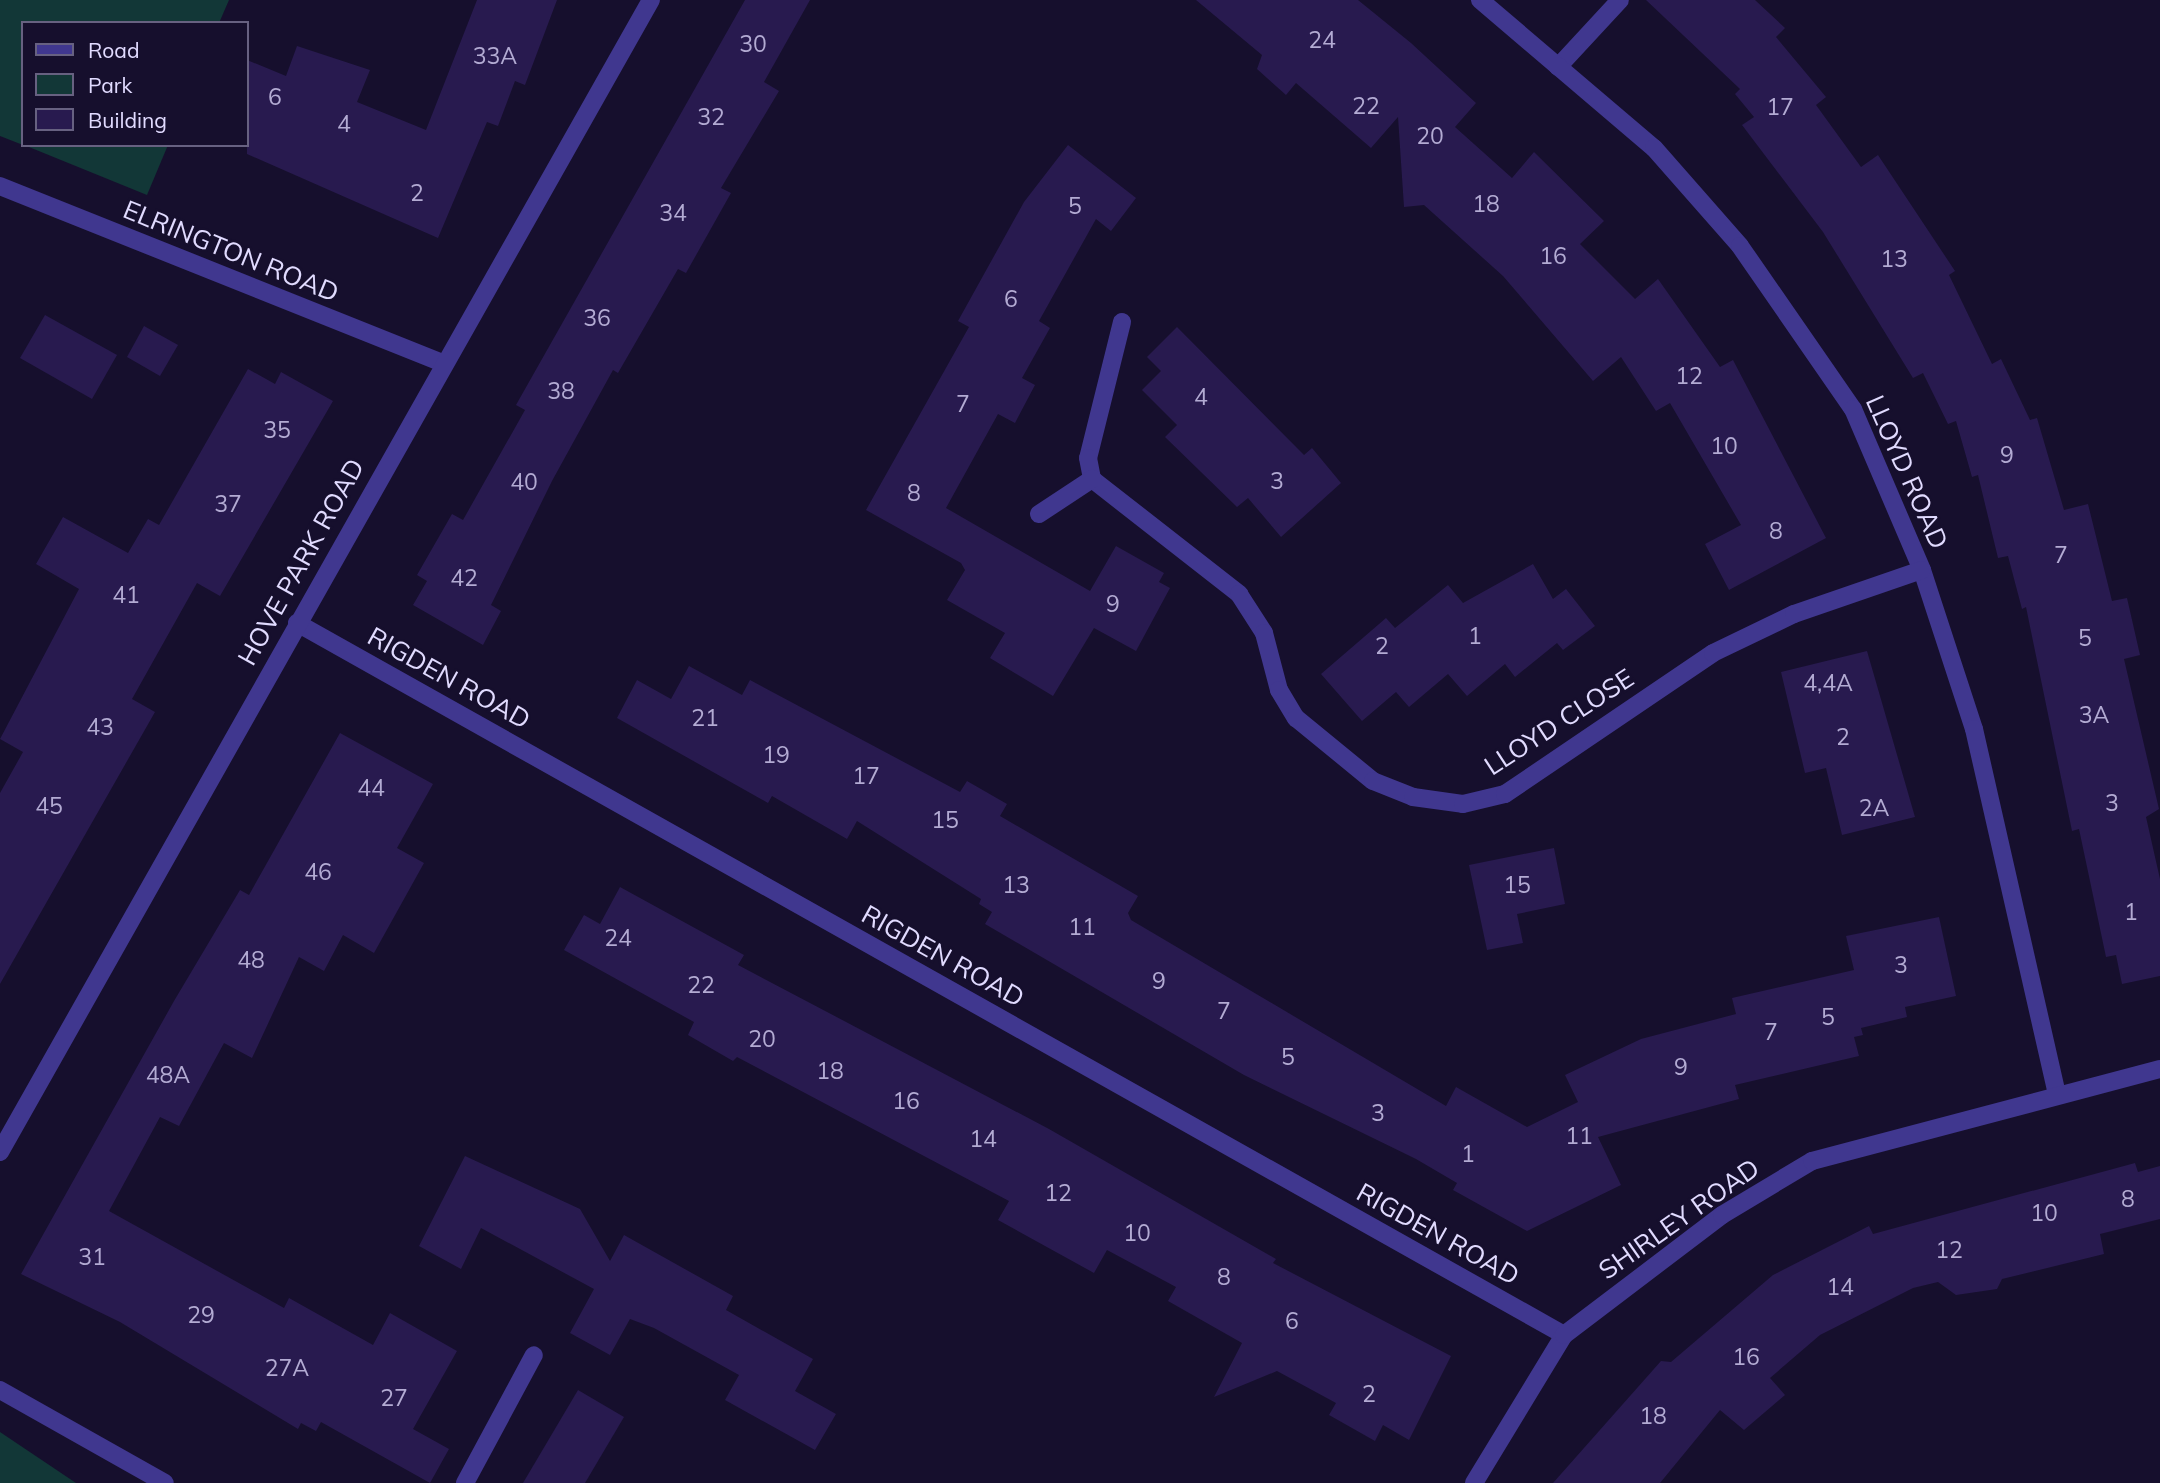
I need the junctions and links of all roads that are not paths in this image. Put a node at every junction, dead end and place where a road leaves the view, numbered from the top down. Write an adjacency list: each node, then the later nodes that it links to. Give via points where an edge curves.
1 (651, 0): 7 (street, HOVE PARK ROAD)
2 (1480, 0): 4 (street, LLOYD ROAD)
3 (1620, 0): 4 (street)
4 (1558, 67): 10 (street, LLOYD ROAD, via 1654,148 1740,246 1853,410)
5 (0, 186): 7 (street, ELRINGTON ROAD)
6 (1122, 321): 8 (street, via 1088,458)
7 (444, 364): 11 (street, HOVE PARK ROAD)
8 (1092, 479): 9 (street); 10 (street, LLOYD CLOSE, via 1239,594 1264,634 1279,690 1296,718 1373,781 1436,804 1505,794 1713,653 1794,614)
9 (1039, 514)
10 (1922, 570): 13 (street, LLOYD ROAD, via 1974,729)
11 (297, 623): 14 (street, HOVE PARK ROAD); 15 (street, RIGDEN ROAD)
12 (2160, 1069): 13 (street, SHIRLEY ROAD)
13 (2057, 1093): 15 (street, SHIRLEY ROAD, via 1812,1161 1722,1215)
14 (0, 1152)
15 (1564, 1335): 20 (street, SHIRLEY ROAD)
16 (534, 1355): 19 (street)
17 (0, 1390): 18 (street)
18 (165, 1483)
19 (465, 1483)
20 (1474, 1483)

